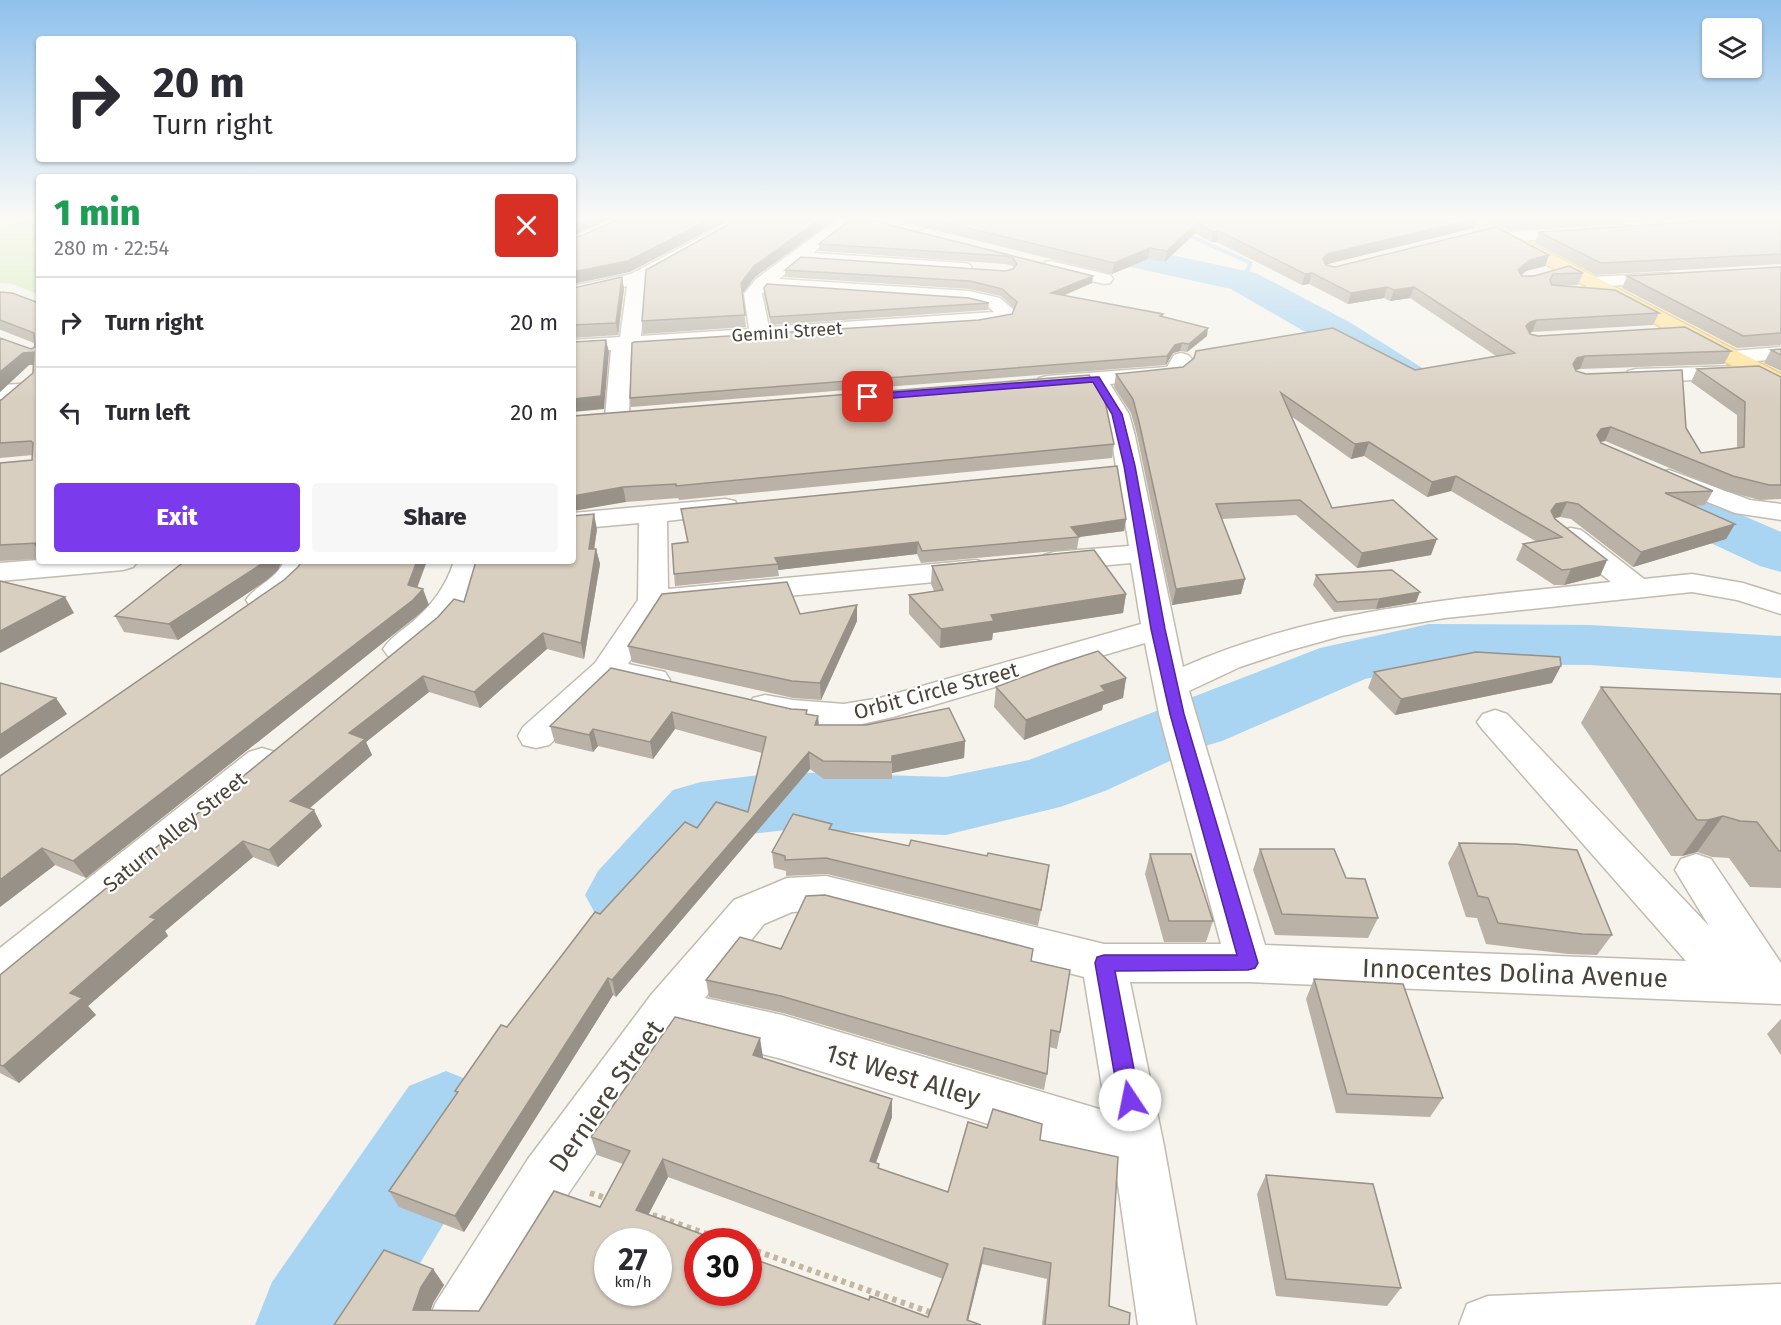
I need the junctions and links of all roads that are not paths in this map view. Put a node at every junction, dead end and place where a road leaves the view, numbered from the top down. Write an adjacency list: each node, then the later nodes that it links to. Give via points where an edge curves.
1 (624, 281): 7 (street)
2 (637, 281): 13 (street)
3 (765, 281): 6 (street)
4 (1616, 281): 5 (street)
5 (1593, 282): 9 (main road)
6 (762, 283): 11 (street, via 753,294); 11 (street, Gemini Street, via 969,297 993,302 1004,309 1002,317)
7 (576, 291)
8 (1568, 292): 9 (street)
9 (1615, 294): 10 (main road)
10 (1686, 332): 12 (street); 16 (main road)
11 (760, 333): 13 (street, Gemini Street)
12 (1651, 334)
13 (630, 342): 14 (street, Gemini Street); 26 (street, via 621,348 606,418)
14 (576, 346)
15 (1781, 353): 16 (street)
16 (1732, 357): 18 (main road)
17 (1181, 359): 21 (street, via 1179,369 1172,373)
18 (1758, 371): 20 (street); 22 (main road)
19 (36, 375): 24 (street)
20 (1616, 377)
21 (1096, 379): 23 (street); 33 (street, via 1117,414 1118,467)
22 (1781, 383)
23 (1026, 385)
24 (19, 391): 25 (street)
25 (0, 407)
26 (640, 415)
27 (1645, 468): 29 (street, via 1745,507)
28 (749, 505): 30 (street)
29 (1781, 512)
30 (653, 514): 31 (street); 39 (street)
31 (576, 521)
32 (1560, 527): 38 (street)
33 (1144, 553): 39 (street); 42 (street)
34 (93, 564): 37 (street)
35 (298, 564): 41 (street, via 279,588)
36 (468, 564): 43 (street, via 453,601)
37 (3, 573)
38 (1638, 589): 40 (street, via 1692,583 1743,592); 46 (street, via 1445,609 1338,627 1228,660)
39 (653, 600): 44 (street)
40 (1781, 605)
41 (240, 615)
42 (1158, 629): 46 (street); 47 (street, Orbit Circle Street, via 881,709 844,716 793,712)
43 (376, 668)
44 (607, 670): 45 (street); 49 (street)
45 (677, 686)
46 (1171, 686): 54 (street)
47 (735, 699)
48 (1495, 722): 56 (street)
49 (536, 736)
50 (284, 743): 55 (street, Saturn Alley Street)
51 (1696, 870): 56 (street)
52 (787, 895): 53 (street, Innocentes Dolina Avenue, via 826,893); 57 (street, Derniere Street, via 749,912)
53 (1104, 963): 54 (street, Innocentes Dolina Avenue); 58 (street)
54 (1248, 963): 56 (street, Innocentes Dolina Avenue)
55 (0, 974)
56 (1761, 983)
57 (667, 1010): 58 (street, 1st West Alley, via 782,1037); 60 (street, Derniere Street, via 547,1178)
58 (1138, 1146): 61 (street)
59 (1781, 1313): 62 (street)
60 (456, 1325)
61 (1167, 1325)
62 (1488, 1325)

